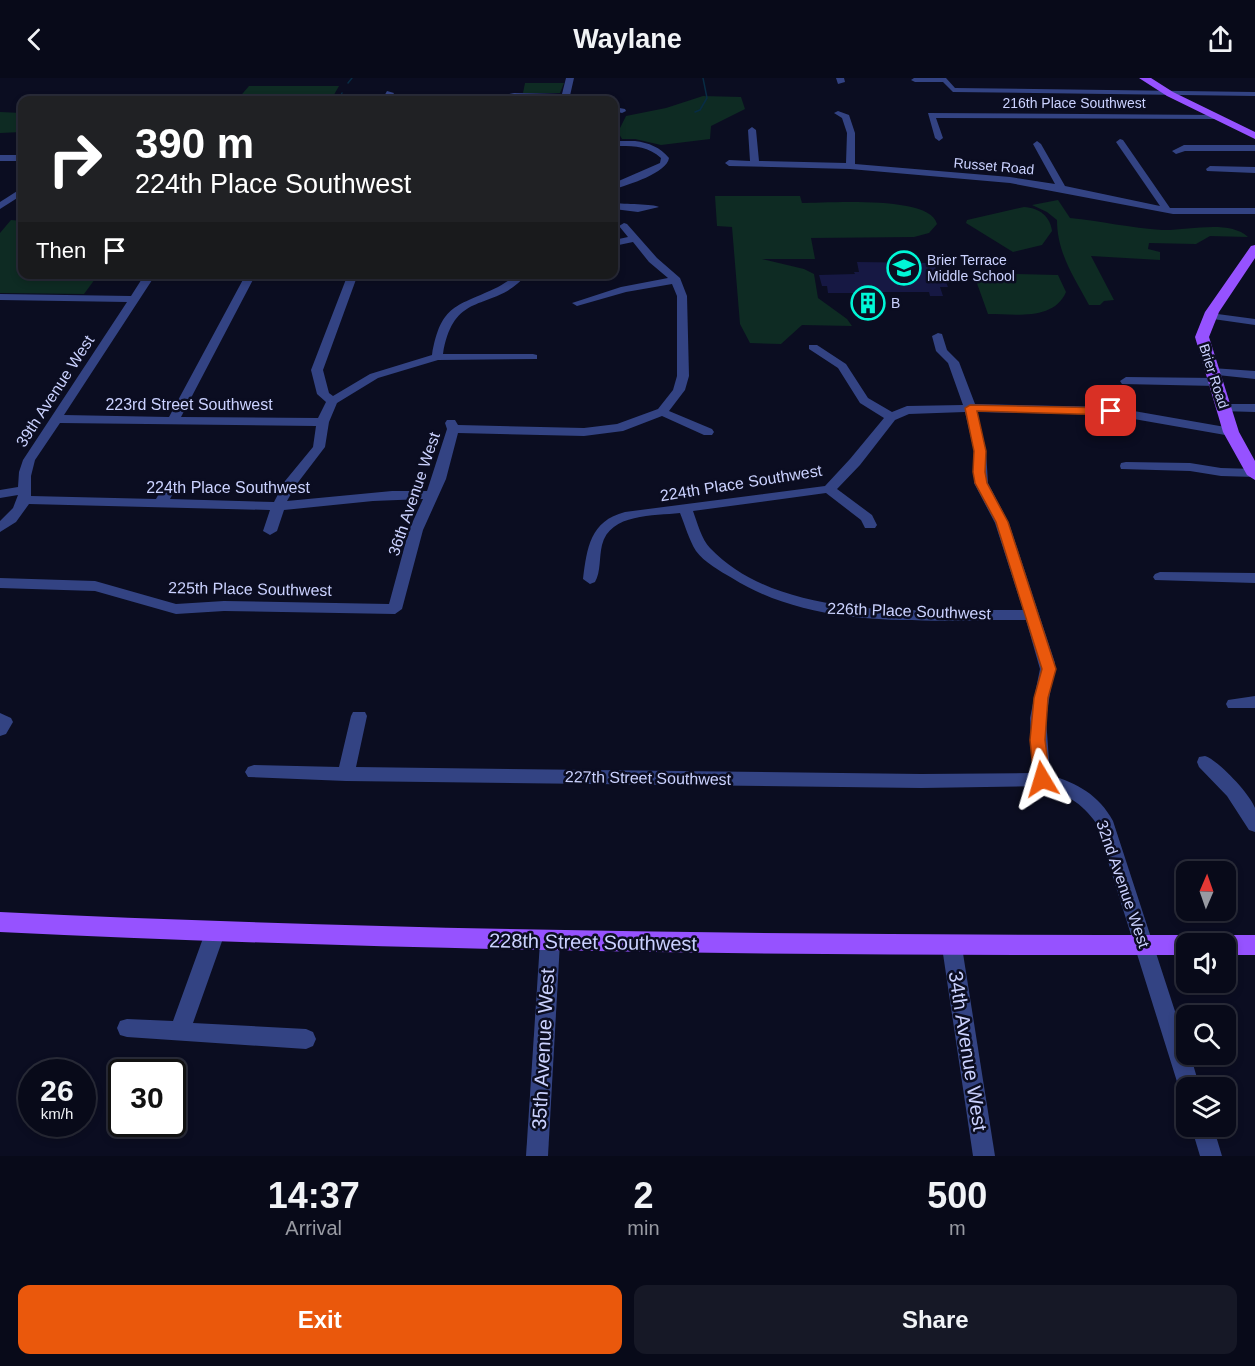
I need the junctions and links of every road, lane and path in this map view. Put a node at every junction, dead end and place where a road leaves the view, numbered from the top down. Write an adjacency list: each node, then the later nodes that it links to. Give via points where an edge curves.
1 (570, 78): 8 (street)
2 (1144, 78): 4 (main road)
3 (915, 80): 4 (street, via 945,80 953,90)
4 (1170, 94): 5 (street); 10 (main road)
5 (1255, 94)
6 (508, 96): 7 (street)
7 (531, 96)
8 (566, 96)
9 (838, 112): 23 (street, via 846,117 851,133)
10 (1217, 117): 12 (main road); 13 (street, 216th Place Southwest, via 931,115)
11 (752, 130): 22 (street)
12 (1255, 136)
13 (939, 138)
14 (1120, 142): 33 (street)
15 (618, 144): 26 (street, via 659,150 665,158 658,169)
16 (1037, 144): 27 (street)
17 (1255, 148): 18 (street)
18 (1176, 151)
19 (0, 158): 20 (street)
20 (18, 158)
21 (729, 163): 22 (street, Russet Road)
22 (755, 164): 23 (street, Russet Road)
23 (850, 166): 27 (street, Russet Road)
24 (1210, 169): 25 (street)
25 (1255, 170)
26 (618, 184)
27 (1061, 188): 33 (street, Russet Road)
28 (18, 193): 30 (street)
29 (18, 202): 30 (street)
30 (2, 203)
31 (618, 206): 32 (street)
32 (654, 207)
33 (1167, 210): 34 (street, Russet Road)
34 (1255, 211)
35 (624, 226): 36 (street)
36 (634, 239): 37 (street); 44 (street)
37 (618, 242)
38 (1255, 249): 39 (main road, Brier Road)
39 (1251, 263): 48 (main road, Brier Road)
40 (148, 279): 46 (street, 39th Avenue West)
41 (248, 279): 64 (street)
42 (351, 279): 57 (street, via 317,370 323,394)
43 (516, 279): 52 (street, via 503,290 457,309 443,327)
44 (675, 280): 47 (street); 61 (street, via 682,296 683,376 679,390)
45 (0, 297): 46 (street)
46 (135, 299): 63 (street, 39th Avenue West)
47 (577, 303)
48 (1210, 316): 49 (street); 55 (main road, Brier Road, via 1202,337)
49 (1255, 322)
50 (938, 336): 58 (street, via 942,351 953,362)
51 (813, 347): 62 (street, via 842,366 864,400)
52 (437, 357): 53 (street); 57 (street, via 374,376)
53 (532, 357)
54 (1255, 375): 55 (street)
55 (1214, 377): 56 (street); 59 (main road, Brier Road)
56 (1126, 381)
57 (332, 401): 65 (street)
58 (970, 408): 62 (street, via 907,410); 67 (street, via 1111,411); 86 (street, via 980,451 981,483 1002,522)
59 (1224, 408): 60 (street); 67 (main road, Brier Road)
60 (1255, 408)
61 (662, 412): 66 (street); 74 (street, 36th Avenue West, via 643,420 584,432 452,426 439,479)
62 (891, 417): 71 (street, 224th Place Southwest)
63 (54, 419): 64 (street, 223rd Street Southwest); 73 (street, 39th Avenue West, via 29,460 22,481)
64 (174, 421): 65 (street, 223rd Street Southwest)
65 (323, 422): 76 (street, via 319,447)
66 (708, 432)
67 (1231, 432): 69 (main road, Brier Road)
68 (1126, 466): 69 (street, via 1190,466)
69 (1254, 474)
70 (168, 489): 75 (street)
71 (829, 489): 77 (street, 224th Place Southwest); 78 (street, via 867,518)
72 (0, 494): 73 (street, 224th Place Southwest)
73 (24, 495): 75 (street, 224th Place Southwest); 79 (street, 39th Avenue West, via 17,512)
74 (430, 495): 76 (street, 224th Place Southwest); 85 (street, 36th Avenue West, via 416,530)
75 (161, 503): 76 (street, 224th Place Southwest)
76 (278, 506): 80 (street)
77 (685, 509): 83 (street, 224th Place Southwest, via 625,516 604,525 598,533); 86 (street, 226th Place Southwest, via 702,549 758,588 787,600 865,613)
78 (870, 525)
79 (0, 528)
80 (270, 531)
81 (1160, 577): 82 (street)
82 (1255, 578)
83 (590, 579)
84 (0, 583): 85 (street, 225th Place Southwest, via 95,586 176,609)
85 (395, 609)
86 (1032, 615): 93 (street, via 1049,669 1041,698 1037,740)
87 (1255, 702): 88 (street)
88 (1234, 704)
89 (359, 716): 92 (street)
90 (1205, 762): 94 (street, via 1238,795)
91 (254, 772): 92 (street, 227th Street Southwest)
92 (346, 774): 93 (street, 227th Street Southwest)
93 (1042, 779): 98 (street, 32nd Avenue West, via 1070,787 1091,802 1104,821)
94 (1255, 825)
95 (0, 922): 96 (main road, 228th Street Southwest)
96 (216, 930): 97 (main road, 228th Street Southwest); 104 (street)
97 (550, 942): 102 (main road, 228th Street Southwest); 108 (street, 35th Avenue West)
98 (1145, 945): 99 (main road, 228th Street Southwest); 102 (main road, 228th Street Southwest); 106 (street, 32nd Avenue West)
99 (1176, 945)
100 (1236, 945): 101 (main road)
101 (1255, 945)
102 (952, 947): 109 (street, 34th Avenue West)
103 (127, 1028): 104 (street)
104 (180, 1031): 105 (street)
105 (306, 1038)
106 (1187, 1077)
107 (1205, 1137): 110 (street)
108 (537, 1156)
109 (984, 1156)
110 (1211, 1156)

